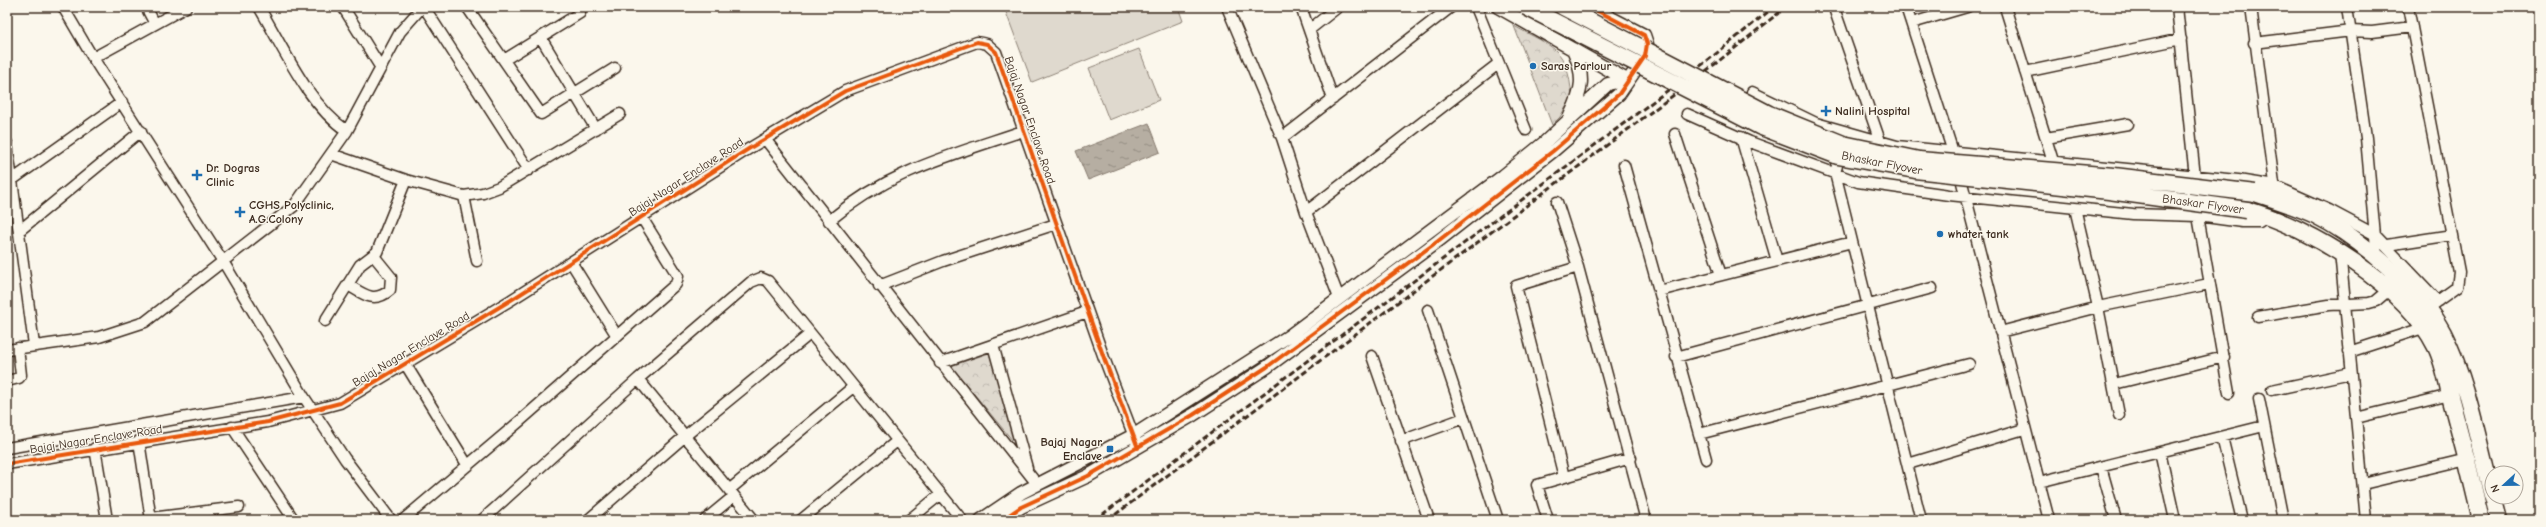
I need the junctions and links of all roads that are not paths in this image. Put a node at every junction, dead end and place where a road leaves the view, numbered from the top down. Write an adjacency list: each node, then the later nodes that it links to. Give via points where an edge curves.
1 (63, 7): 35 (street)
2 (146, 7): 27 (street)
3 (186, 7): 27 (street)
4 (259, 7): 53 (street, via 315,99 330,117)
5 (343, 7): 38 (street)
6 (423, 7): 38 (street, via 400,32); 68 (street)
7 (468, 7): 36 (street)
8 (1227, 7): 58 (street)
9 (1301, 7): 29 (street)
10 (1338, 7): 29 (street)
11 (1451, 7): 44 (street)
12 (1476, 7): 37 (street)
13 (1498, 7): 34 (street)
14 (1526, 7): 80 (main road, Bhaskar Flyover, bridge, via 1759,126 1838,156 1915,170 2109,191 2248,210)
15 (1563, 7): 73 (main road, Bhaskar Flyover, bridge, via 1769,114 1843,144 1919,160 2114,176 2255,193)
16 (1590, 7): 41 (street, via 1644,35 1647,44 1645,56)
17 (1906, 7): 26 (street)
18 (1967, 7): 26 (street)
19 (2005, 7): 40 (street)
20 (2177, 7): 32 (street)
21 (2251, 7): 33 (street)
22 (2347, 7): 30 (street)
23 (2408, 7): 28 (street)
24 (1835, 11): 61 (street)
25 (580, 13): 31 (street)
26 (1912, 23): 63 (street)
27 (155, 24): 35 (street)
28 (2412, 27): 30 (street, via 2372,32); 86 (street)
29 (1309, 30): 44 (street)
30 (2351, 31): 33 (street); 85 (street, via 2366,138)
31 (541, 38): 36 (street); 43 (street)
32 (2181, 40): 40 (street); 70 (street)
33 (2254, 43): 73 (street)
34 (1573, 49): 41 (street); 48 (street, via 1580,65 1582,80 1576,106)
35 (93, 58): 45 (street)
36 (504, 60): 43 (street, via 541,114)
37 (1498, 64): 51 (street); 78 (street)
38 (381, 68): 53 (street)
39 (615, 68): 43 (street)
40 (2025, 72): 59 (street)
41 (1627, 80): 48 (street, via 1608,84); 155 (street, via 1619,94 1553,151 1400,270 1267,367)
42 (1752, 92): 55 (street, via 1816,123)
43 (576, 93): 50 (street)
44 (1333, 99): 58 (street)
45 (122, 102): 52 (street); 71 (street)
46 (620, 114): 50 (street)
47 (1687, 114): 57 (street)
48 (1568, 121): 104 (street, via 1502,176)
49 (2128, 124): 59 (street)
50 (596, 129): 68 (street)
51 (1526, 130)
52 (141, 131): 84 (street); 95 (street)
53 (348, 131): 64 (street)
54 (1023, 131): 60 (street, Bajaj Nagar Enclave Road, via 996,52 987,44 977,42 857,86); 82 (street, via 907,171 871,190); 83 (street, Bajaj Nagar Enclave Road)
55 (1846, 131): 61 (street); 69 (street)
56 (1675, 134): 97 (street)
57 (1741, 137): 69 (street); 93 (street)
58 (1282, 138): 78 (street)
59 (2046, 138): 65 (street)
60 (765, 139): 81 (street, Bajaj Nagar Enclave Road); 82 (street)
61 (1880, 141): 63 (street, via 1897,146)
62 (7, 143): 66 (street)
63 (1953, 150): 65 (street); 75 (street)
64 (331, 154): 72 (street); 95 (street, via 294,206)
65 (2053, 160): 70 (street)
66 (8, 164): 71 (street)
67 (1624, 165): 103 (street)
68 (528, 170): 74 (street, via 484,193)
69 (1835, 174): 75 (street, via 1858,182); 87 (street)
70 (2195, 177): 73 (street, via 2238,180)
71 (12, 180): 84 (street)
72 (406, 180): 74 (street); 90 (street)
73 (2275, 193): 85 (street, via 2329,210); 91 (main road, Bhaskar Flyover, via 2329,223)
74 (464, 196): 92 (street)
75 (1966, 197): 77 (street); 114 (street)
76 (1557, 202): 96 (street)
77 (2075, 208): 79 (street, via 2133,214); 108 (street)
78 (1306, 212): 104 (street)
79 (2198, 216): 80 (street, via 2259,222); 98 (street)
80 (2268, 216): 89 (main road, Bhaskar Flyover)
81 (642, 218): 94 (street, Bajaj Nagar Enclave Road); 116 (street, via 678,276 678,280 672,289)
82 (829, 221): 100 (street)
83 (1056, 224): 100 (street, via 944,261); 110 (street, Bajaj Nagar Enclave Road)
84 (19, 231): 117 (street)
85 (2374, 234): 88 (street); 91 (street)
86 (2452, 235): 88 (street); 106 (street, via 2459,281 2457,287)
87 (1852, 242): 93 (street); 107 (street)
88 (2387, 245): 106 (street)
89 (2340, 252): 102 (main road, Bhaskar Flyover); 105 (street)
90 (374, 256): 99 (street, via 360,265); 99 (street, via 391,278 390,290 378,298 368,297)
91 (2377, 258): 106 (main road, Bhaskar Flyover)
92 (477, 261)
93 (1777, 261): 97 (street)
94 (571, 262): 116 (street); 125 (street, Bajaj Nagar Enclave Road)
95 (224, 263): 117 (street, via 146,322 99,337); 137 (street)
96 (1578, 267): 157 (street); 166 (street, via 1516,286)
97 (1721, 275): 103 (street)
98 (2209, 284): 108 (street); 124 (street)
99 (348, 285): 112 (street)
100 (879, 286): 126 (street)
101 (1932, 288): 107 (street)
102 (2388, 290): 105 (street, via 2376,301); 113 (main road, Bhaskar Flyover)
103 (1659, 291): 123 (street)
104 (1339, 298): 147 (street, via 1289,336)
105 (2345, 303): 111 (street); 121 (street)
106 (2433, 305): 164 (main road, Bhaskar Flyover, via 2454,359)
107 (1868, 307): 123 (street); 131 (street)
108 (2098, 307): 114 (street); 132 (street)
109 (1428, 310): 141 (street)
110 (1087, 312): 118 (street); 147 (street, Bajaj Nagar Enclave Road)
111 (2258, 317)
112 (325, 321)
113 (2423, 328): 121 (street); 136 (main road, Bhaskar Flyover, via 2437,348)
114 (2000, 332): 145 (street)
115 (810, 334): 129 (street, via 768,281 756,279); 133 (street); 148 (street)
116 (617, 336): 162 (street)
117 (34, 345): 119 (street)
118 (993, 345): 126 (street); 165 (street)
119 (18, 348): 120 (street); 130 (street, via 20,378)
120 (7, 350)
121 (2349, 352): 128 (street)
122 (1372, 356): 152 (street)
123 (1676, 357): 146 (street)
124 (2224, 357): 132 (street); 135 (street)
125 (406, 364): 139 (street, Bajaj Nagar Enclave Road, via 345,400); 162 (street)
126 (940, 364): 165 (street)
127 (1969, 364): 131 (street)
128 (2351, 373): 134 (street); 142 (street)
129 (638, 379): 148 (street); 179 (street)
130 (7, 381)
131 (1888, 384): 146 (street); 161 (street)
132 (2114, 384): 140 (street)
133 (853, 387): 151 (street); 170 (street)
134 (2272, 390)
135 (2229, 393)
136 (2450, 395): 142 (street); 159 (main road, Bhaskar Flyover)
137 (304, 397): 139 (street); 153 (street)
138 (2259, 399): 143 (street)
139 (314, 411): 144 (street, Bajaj Nagar Enclave Road); 177 (street, via 345,459)
140 (2119, 415)
141 (1464, 418): 152 (street); 189 (street)
142 (2356, 418): 169 (street)
143 (2264, 426): 149 (street); 197 (street)
144 (232, 427): 150 (street, Bajaj Nagar Enclave Road); 176 (street)
145 (2024, 429): 161 (street); 167 (street)
146 (1699, 434): 158 (street)
147 (1134, 435): 155 (street, Bajaj Nagar Enclave Road); 168 (street)
148 (685, 436): 170 (street); 180 (street)
149 (2222, 437): 156 (street); 196 (street)
150 (139, 441): 154 (street, Bajaj Nagar Enclave Road); 174 (street)
151 (898, 441): 171 (street); 183 (street)
152 (1401, 441): 188 (street)
153 (7, 448)
154 (95, 448): 160 (street, Bajaj Nagar Enclave Road); 175 (street)
155 (1138, 448): 187 (street, via 1088,476 1021,507)
156 (2160, 452): 163 (street); 195 (street)
157 (1631, 458): 166 (street); 191 (street)
158 (1706, 459)
159 (2467, 459): 169 (street); 199 (main road, Bhaskar Flyover)
160 (7, 464)
161 (1908, 464): 192 (street)
162 (468, 466): 178 (street)
163 (2101, 467): 167 (street); 194 (street)
164 (2484, 467)
165 (1029, 474): 168 (street)
166 (1564, 477): 190 (street, via 1538,485)
167 (2039, 482): 193 (street)
168 (1037, 484): 186 (street, via 1003,503)
169 (2363, 484): 198 (street)
170 (732, 493): 181 (street); 182 (street)
171 (941, 494): 184 (street); 185 (street)
172 (2495, 505): 200 (main road, Bhaskar Flyover)
173 (239, 507): 174 (street)
174 (151, 519)
175 (107, 520)
176 (294, 520)
177 (391, 520)
178 (403, 520)
179 (482, 520)
180 (588, 520)
181 (705, 520)
182 (754, 520)
183 (802, 520)
184 (909, 520)
185 (962, 520)
186 (981, 520)
187 (1002, 520)
188 (1429, 520)
189 (1498, 520)
190 (1548, 520)
191 (1646, 520)
192 (1921, 520)
193 (2049, 520)
194 (2116, 520)
195 (2175, 520)
196 (2242, 520)
197 (2282, 520)
198 (2366, 520)
199 (2481, 520)
200 (2499, 520)

